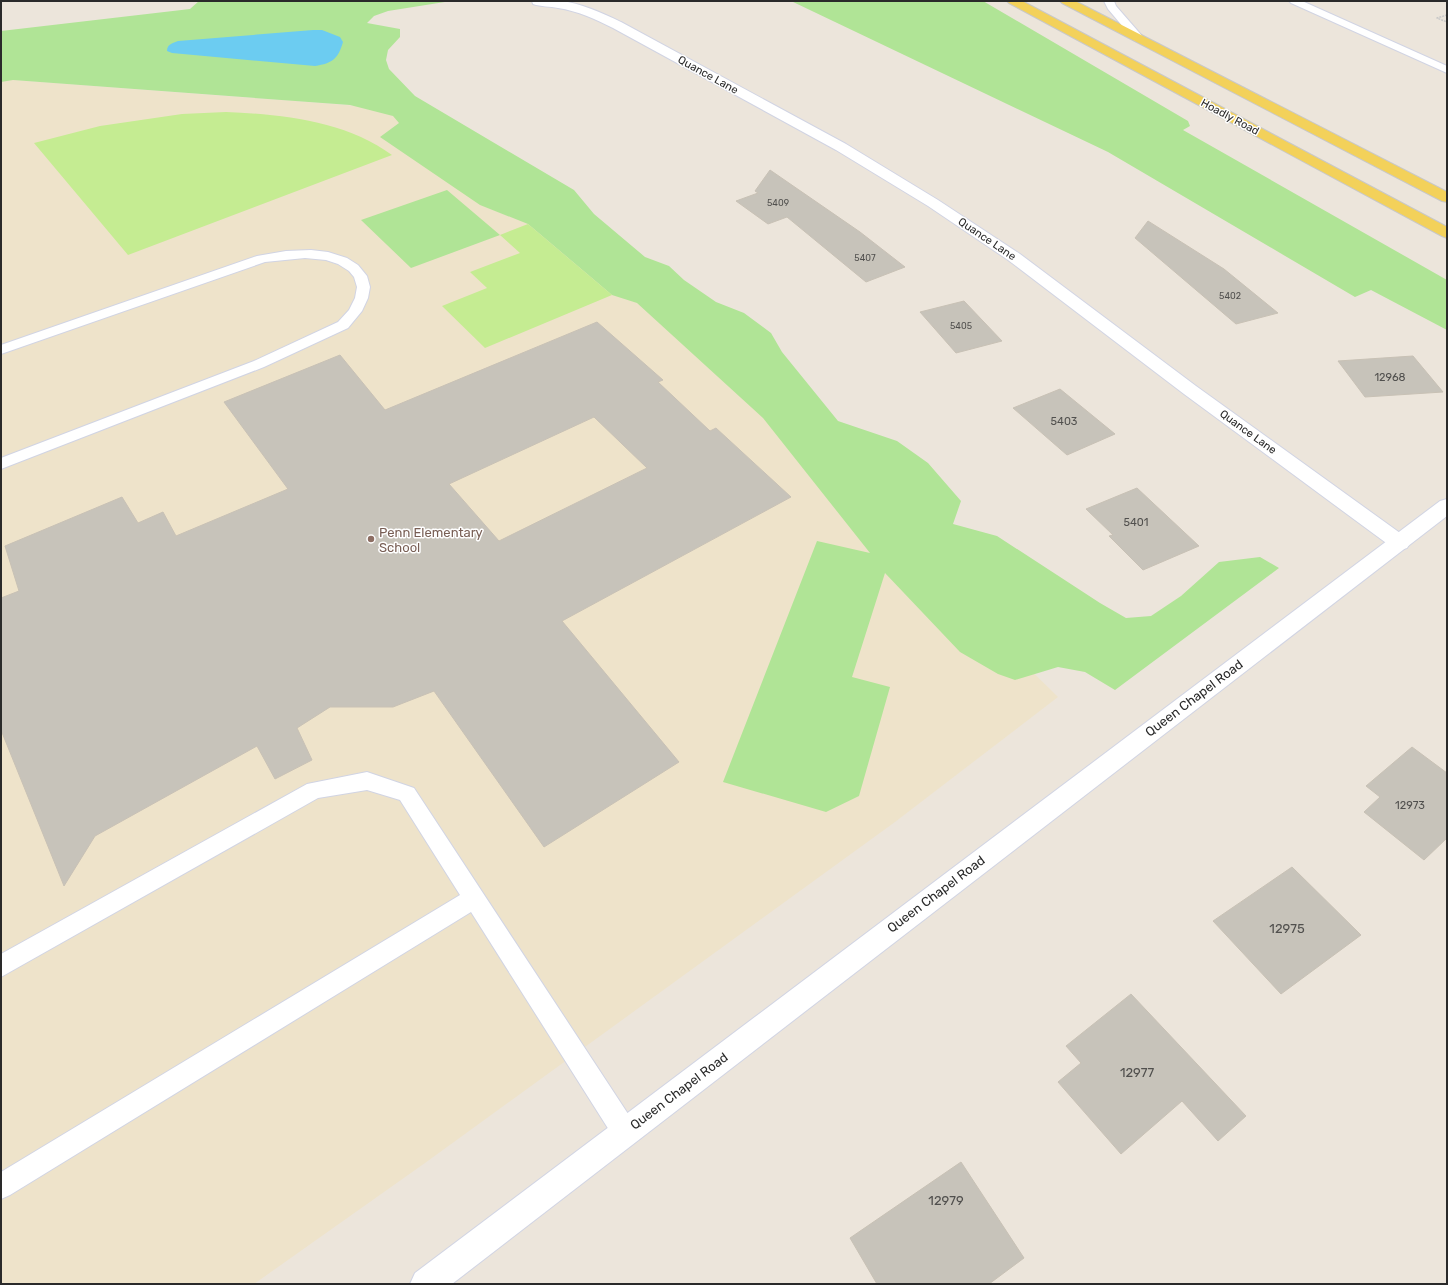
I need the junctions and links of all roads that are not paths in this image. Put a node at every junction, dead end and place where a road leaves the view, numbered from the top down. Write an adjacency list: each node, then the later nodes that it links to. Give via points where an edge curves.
1 (1013, 1): 9 (main road, Hoadly Road)
2 (1066, 1): 6 (main road)
3 (1109, 1): 6 (lane, via 1111,7)
4 (1294, 1): 7 (lane)
5 (537, 2): 13 (street, Quance Lane, via 578,8 617,24 841,147 933,203 1014,257 1190,390)
6 (1139, 38): 8 (main road)
7 (1447, 70)
8 (1447, 198)
9 (1447, 233)
10 (1, 350): 11 (lane, via 262,259 287,254 311,254 347,263 360,274 365,285 362,302 343,326 259,364)
11 (1, 464)
12 (1447, 506): 13 (street, Queen Chapel Road)
13 (1400, 543): 16 (street, Queen Chapel Road)
14 (474, 898): 15 (lane, via 407,794 367,781 314,790); 16 (lane); 17 (lane)
15 (1, 966)
16 (625, 1132): 18 (street, Queen Chapel Road)
17 (1, 1186)
18 (426, 1284)

